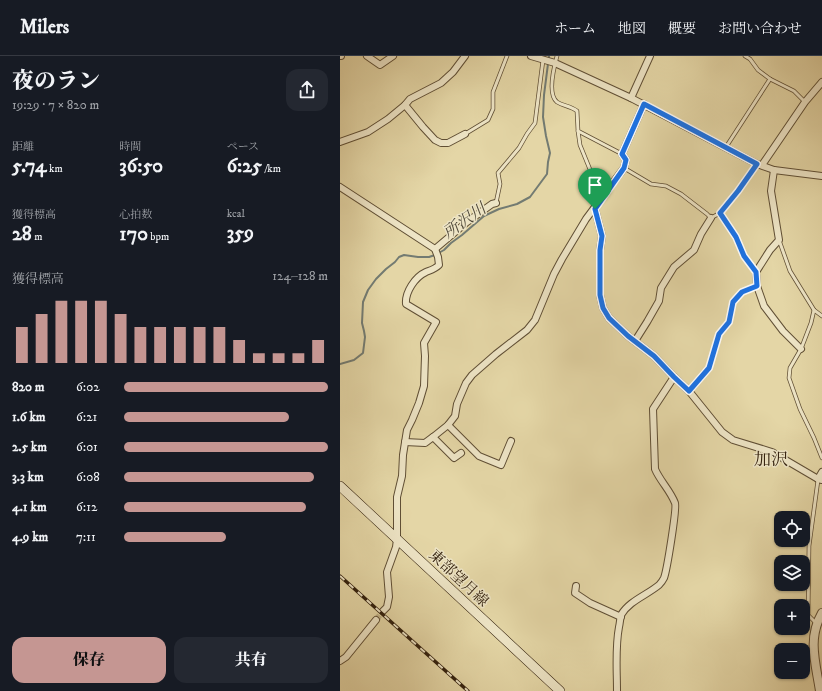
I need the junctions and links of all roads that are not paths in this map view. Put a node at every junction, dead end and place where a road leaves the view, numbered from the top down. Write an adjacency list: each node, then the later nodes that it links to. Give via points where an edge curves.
1 (367, 56): 2 (street, via 380,65)
2 (393, 56)
3 (465, 56): 15 (street, via 441,83)
4 (507, 56): 18 (lane, via 493,92 493,109 488,120)
5 (531, 56): 9 (street)
6 (557, 56): 10 (lane)
7 (650, 56): 13 (street)
8 (745, 56): 11 (lane)
9 (543, 58): 10 (street); 27 (lane, via 535,123 519,148 498,173 500,184)
10 (555, 63): 13 (street); 17 (lane, via 553,97 577,111)
11 (770, 79): 14 (lane, via 794,91); 20 (lane)
12 (822, 82): 14 (street)
13 (631, 98): 16 (street)
14 (805, 102): 22 (street)
15 (405, 104): 18 (street, via 435,140 448,143); 19 (street, via 368,132)
16 (644, 104): 20 (street); 21 (street)
17 (578, 131): 21 (lane); 28 (lane, via 580,145 591,172)
18 (465, 134)
19 (340, 142)
20 (726, 147): 22 (street)
21 (622, 154): 23 (street, via 626,160)
22 (759, 164): 24 (street); 29 (lane)
23 (624, 168): 28 (street); 30 (lane, via 651,184 666,186 681,194)
24 (774, 170): 25 (street); 31 (street, via 771,191)
25 (822, 176)
26 (340, 188): 32 (street)
27 (496, 203): 32 (street, via 467,222)
28 (595, 209): 37 (street, via 602,236 600,295 603,308 609,318); 41 (street, via 586,219 554,274 535,320 527,330 472,374 457,404 455,416)
29 (720, 213): 30 (lane); 33 (lane)
30 (711, 218): 37 (street, via 694,250 674,267 661,288 659,301)
31 (779, 240): 33 (street); 35 (lane, via 790,271)
32 (435, 249): 44 (street, via 439,265 436,269 424,273 413,284 406,301 406,304 436,322 424,343 424,386)
33 (756, 272): 34 (street)
34 (757, 286): 38 (street, via 764,306); 40 (lane, via 742,292 733,302 729,322 719,334 709,368)
35 (814, 310): 36 (lane); 38 (lane)
36 (822, 316)
37 (635, 341): 39 (street)
38 (801, 349): 46 (lane, via 790,368 789,378)
39 (674, 377): 40 (street); 54 (street, via 653,409 655,469 676,504 664,579 626,609)
40 (689, 391): 48 (street, via 722,432 733,440 772,452)
41 (448, 424): 42 (street); 43 (street, via 479,456 501,465)
42 (433, 437): 44 (street, via 425,443); 45 (street, via 454,458)
43 (511, 441)
44 (405, 442): 50 (street, via 397,497)
45 (461, 453)
46 (822, 458)
47 (822, 472): 48 (street)
48 (820, 479): 56 (lane, via 809,546 808,615)
49 (340, 486): 50 (main road, 東部望月線)
50 (397, 539): 52 (street, via 387,572 389,597 387,607); 58 (main road, 東部望月線)
51 (576, 586): 54 (street, via 575,593 590,604)
52 (383, 611)
53 (822, 613): 56 (street)
54 (621, 617): 59 (street, via 616,653)
55 (376, 620): 57 (street)
56 (816, 624): 60 (street, via 813,642)
57 (340, 661)
58 (560, 691)
59 (617, 691)
60 (820, 691)

